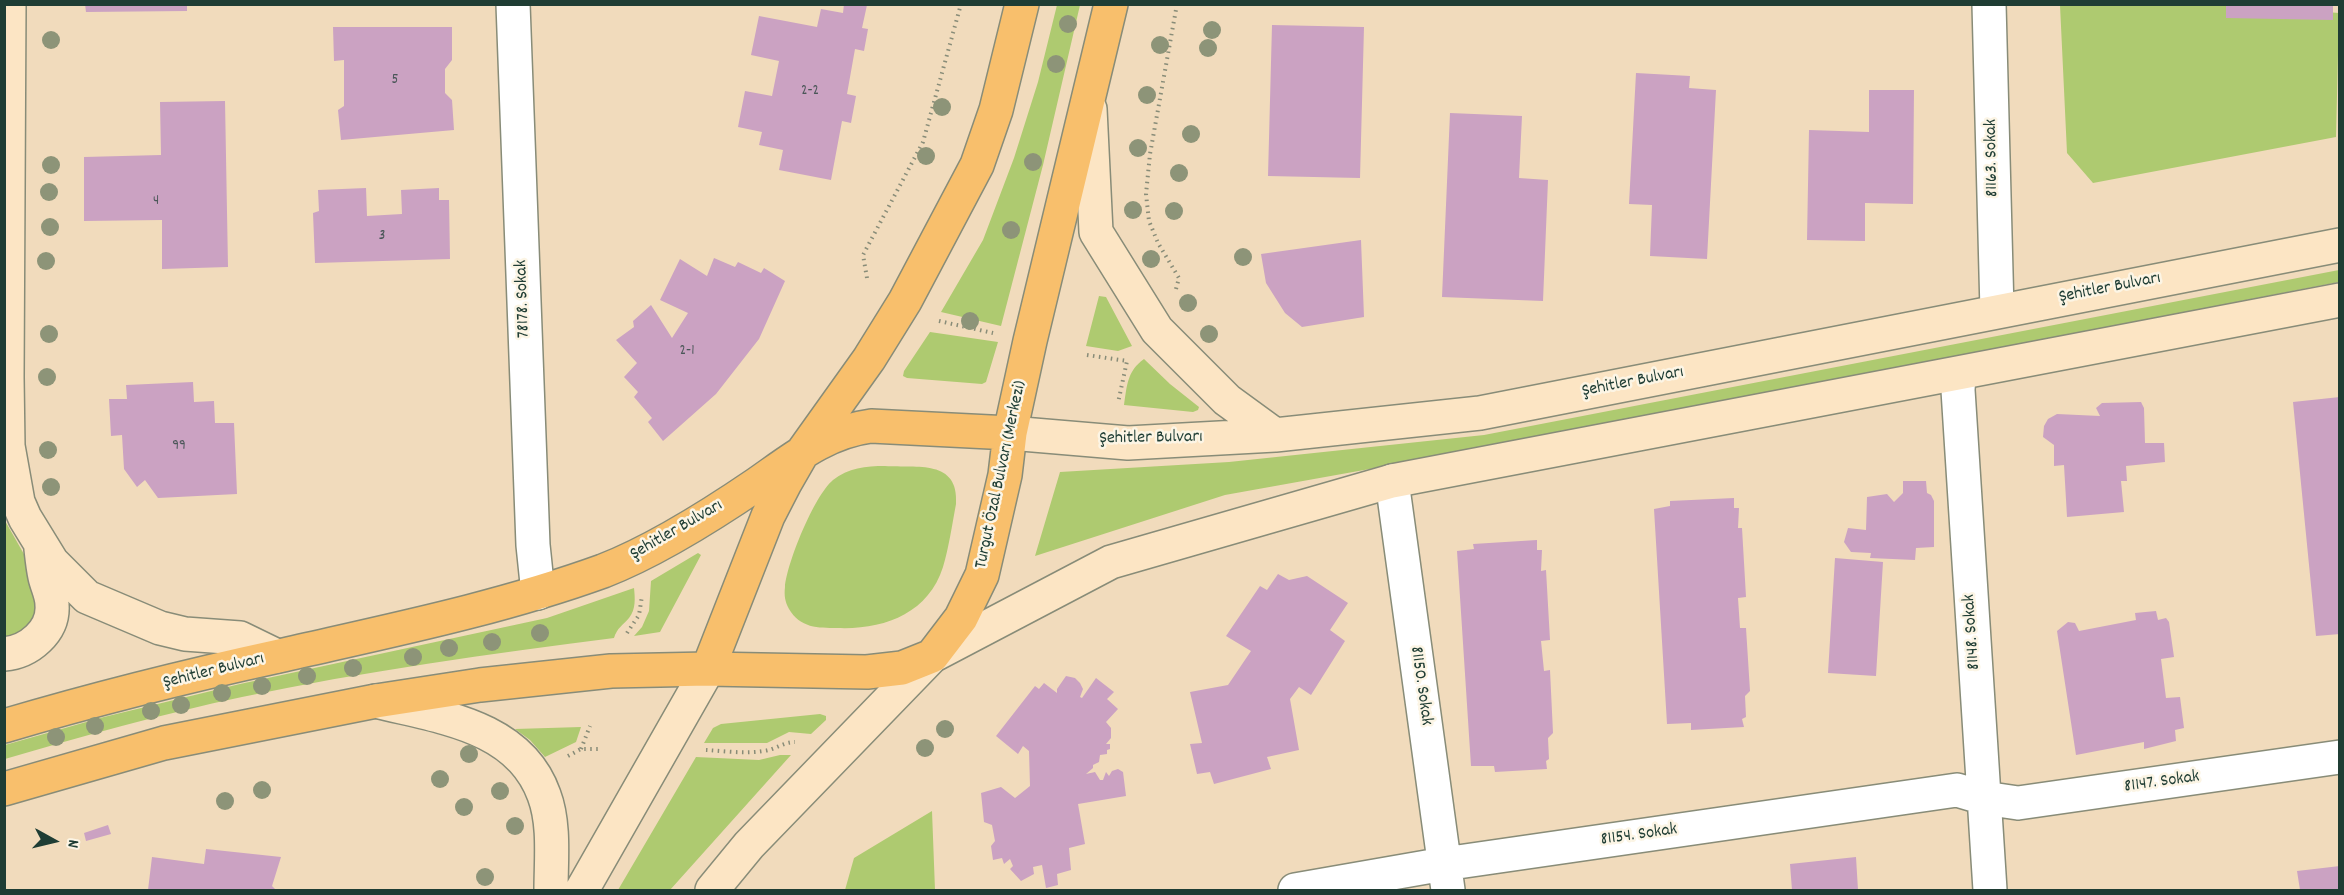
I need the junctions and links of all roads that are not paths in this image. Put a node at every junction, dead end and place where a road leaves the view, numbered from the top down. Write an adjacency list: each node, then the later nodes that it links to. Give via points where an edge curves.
1 (9, 4): 15 (main road, via 8,446 18,502)
2 (513, 4): 16 (street, 78178. Sokak)
3 (1022, 4): 13 (main road, via 996,110 977,165 869,359)
4 (1111, 4): 6 (main road, Turgut Özal Bulvarı (Merkezi))
5 (1989, 4): 9 (street, 81163. Sokak)
6 (1089, 97): 11 (main road, Turgut Özal Bulvarı (Merkezi)); 12 (main road, via 1096,232 1157,330 1227,400)
7 (2340, 245): 9 (main road, Şehitler Bulvarı)
8 (2340, 300): 10 (main road)
9 (1997, 311): 12 (main road, Şehitler Bulvarı, via 1480,413)
10 (1959, 374): 14 (main road); 25 (street, 81148. Sokak)
11 (1010, 433): 12 (main road, Şehitler Bulvarı, via 1128,443); 13 (main road, Şehitler Bulvarı, via 871,426 838,433); 19 (main road, Turgut Özal Bulvarı (Merkezi), via 1005,474 982,575 961,618)
12 (1275, 435)
13 (804, 450): 16 (main road, Şehitler Bulvarı, via 756,485 642,553); 20 (main road, via 768,516)
14 (1392, 481): 19 (main road, via 1111,562); 26 (street, 81150. Sokak)
15 (40, 545): 17 (main road, via 52,605 50,620 32,644); 18 (main road, via 87,597 160,628 240,638)
16 (538, 593): 18 (main road, Şehitler Bulvarı, via 490,608)
17 (4, 654)
18 (277, 656): 22 (main road, Şehitler Bulvarı)
19 (932, 656): 20 (main road, via 902,668 867,672); 29 (main road, Turgut Özal Bulvarı (Merkezi), via 749,845)
20 (708, 669): 21 (main road, via 545,677); 28 (main road)
21 (376, 701): 24 (main road, via 164,743); 27 (main road, via 462,723 493,736 525,759 545,796 550,821)
22 (4, 726)
23 (2340, 758): 25 (street, 81147. Sokak, via 2018,803)
24 (4, 789)
25 (1984, 798): 26 (street, 81154. Sokak, via 1957,790); 31 (street, 81148. Sokak)
26 (1446, 877): 30 (street, 81154. Sokak)
27 (551, 891)
28 (582, 891)
29 (712, 891)
30 (1295, 891)
31 (1989, 891)

